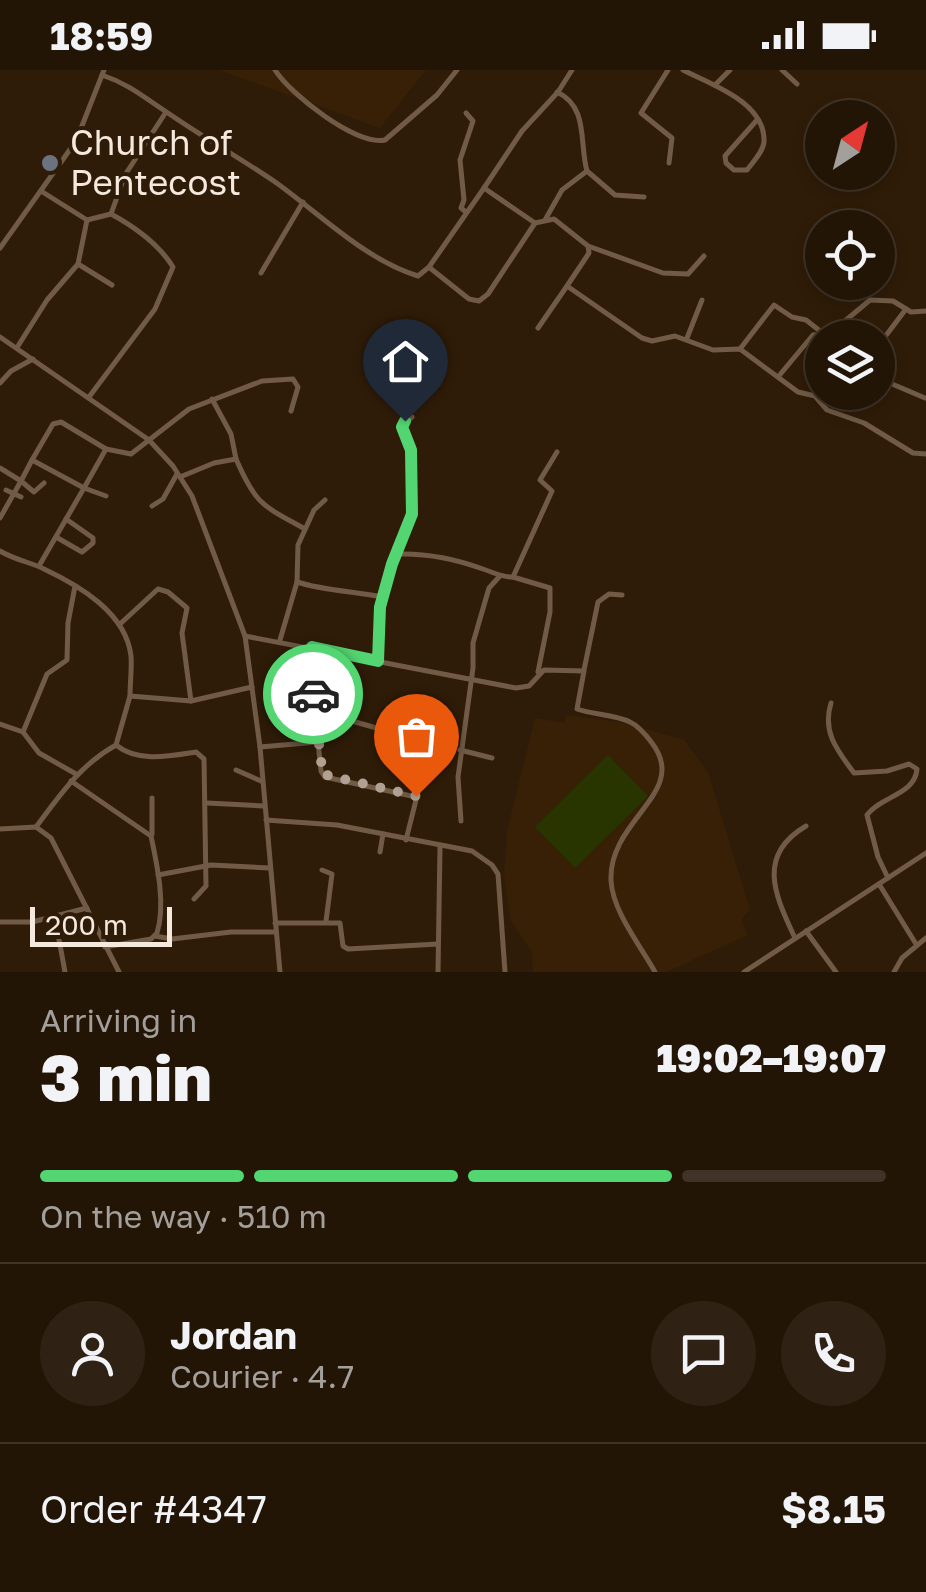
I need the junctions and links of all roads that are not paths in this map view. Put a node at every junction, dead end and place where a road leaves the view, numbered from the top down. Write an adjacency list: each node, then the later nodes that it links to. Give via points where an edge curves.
1 (275, 70): 2 (street, via 299,96 378,142)
2 (457, 70)
3 (572, 70): 11 (street)
4 (668, 70): 15 (street, via 641,113 672,138)
5 (682, 70): 10 (street)
6 (730, 70): 10 (street)
7 (782, 70): 9 (street)
8 (103, 73): 12 (street); 18 (street, via 76,141)
9 (797, 84)
10 (714, 85): 14 (street)
11 (557, 92): 16 (street, via 579,116); 17 (street)
12 (166, 112): 20 (street); 22 (street, via 124,175)
13 (466, 113): 21 (street, via 473,121 460,160)
14 (757, 120): 14 (street, via 762,148 747,170 734,170 725,156)
15 (669, 163)
16 (586, 171): 19 (street, via 615,195); 24 (street, via 562,190)
17 (484, 188): 21 (street); 25 (street)
18 (41, 191): 23 (street); 27 (street)
19 (644, 197)
20 (303, 202): 30 (street, via 406,272 418,276); 31 (street)
21 (466, 212): 30 (street)
22 (111, 214): 23 (street); 50 (street, via 152,242 173,267 155,310)
23 (87, 220): 29 (street)
24 (545, 220): 25 (street); 26 (street, via 558,221)
25 (535, 223): 30 (street, via 479,301)
26 (588, 246): 28 (street, via 678,276); 33 (street)
27 (0, 248)
28 (704, 256)
29 (78, 264): 32 (street); 44 (street)
30 (429, 267)
31 (261, 273)
32 (112, 285)
33 (568, 286): 40 (street); 42 (street, via 647,340)
34 (702, 300): 42 (street)
35 (906, 308): 36 (street); 38 (street, via 870,300); 39 (street)
36 (926, 311)
37 (806, 320): 45 (street, via 774,305)
38 (846, 320)
39 (895, 323)
40 (538, 328)
41 (0, 337): 44 (street)
42 (687, 338): 45 (street, via 713,350)
43 (805, 345): 47 (street)
44 (17, 346): 46 (street)
45 (740, 348): 47 (street)
46 (34, 358): 48 (street); 50 (street)
47 (778, 377): 58 (street, via 828,410)
48 (0, 383)
49 (895, 385): 51 (street)
50 (88, 397): 55 (street)
51 (924, 398)
52 (212, 399): 53 (street, via 286,377 298,388); 55 (street); 59 (street)
53 (290, 411)
54 (412, 416): 76 (street, via 402,427 411,450 412,514)
55 (149, 440): 56 (street, via 125,456); 62 (street)
56 (106, 449): 60 (street, via 56,421); 65 (street)
57 (556, 452): 78 (street, via 540,480 552,490)
58 (926, 454)
59 (236, 459): 62 (street); 73 (street, via 262,506)
60 (32, 460): 63 (street); 65 (street)
61 (0, 468): 63 (street)
62 (179, 475): 70 (street); 85 (street)
63 (21, 481): 64 (street, via 34,492); 66 (street)
64 (44, 483)
65 (84, 488): 67 (street); 72 (street)
66 (10, 492): 68 (street); 71 (street)
67 (106, 496)
68 (21, 497)
69 (326, 500): 73 (street)
70 (152, 506)
71 (0, 518)
72 (66, 519): 74 (street); 74 (street, via 93,542 82,552)
73 (305, 529): 80 (street)
74 (55, 536): 77 (street)
75 (0, 552): 77 (street)
76 (396, 554): 79 (street, via 420,553); 83 (street)
77 (39, 566): 81 (street)
78 (513, 576): 79 (street); 90 (street, via 550,588)
79 (499, 577): 91 (street, via 482,609)
80 (298, 582): 83 (street); 86 (street)
81 (75, 586): 84 (street); 98 (street, via 67,660 46,674)
82 (622, 595): 89 (street, via 598,602)
83 (384, 597): 88 (street)
84 (120, 624): 93 (street, via 131,654); 94 (street, via 158,589 188,608 182,633)
85 (245, 636): 86 (street); 92 (street)
86 (280, 640): 87 (street)
87 (312, 647): 88 (street); 96 (street)
88 (378, 661): 91 (street)
89 (584, 670): 90 (street, via 552,668); 149 (street, via 577,708 635,724 664,768 661,784 620,839 611,871 614,898)
90 (538, 675): 91 (street, via 525,688)
91 (470, 680): 102 (street)
92 (252, 687): 94 (street); 101 (street)
93 (130, 696): 94 (street); 100 (street)
94 (191, 701)
95 (832, 703): 127 (street, via 829,739 854,773 910,764 917,769 908,788 867,816)
96 (316, 712): 99 (street); 108 (street, via 423,741 428,752)
97 (0, 724): 98 (street)
98 (22, 732): 105 (street, via 39,753)
99 (314, 742): 101 (street); 108 (street, via 324,776)
100 (116, 745): 105 (street); 110 (street, via 163,757 200,754)
101 (260, 747): 107 (street)
102 (460, 750): 103 (street); 113 (street)
103 (492, 758)
104 (236, 770): 107 (street)
105 (76, 774): 106 (street)
106 (71, 782): 115 (street); 118 (street)
107 (262, 782): 111 (street)
108 (416, 796): 119 (street)
109 (152, 798): 118 (street)
110 (207, 803): 111 (street); 123 (street)
111 (264, 806): 112 (street)
112 (266, 820): 117 (street); 124 (street)
113 (461, 822)
114 (806, 826): 138 (street, via 784,844 772,881)
115 (36, 827): 116 (street); 130 (street, via 51,838)
116 (0, 829)
117 (383, 834): 119 (street); 121 (street)
118 (151, 836): 126 (street)
119 (406, 840): 120 (street)
120 (440, 847): 140 (street); 148 (street, via 472,852 498,874)
121 (380, 852)
122 (926, 853): 127 (street)
123 (205, 866): 124 (street); 126 (street); 129 (street, via 206,886)
124 (270, 868): 134 (street)
125 (322, 870): 133 (street, via 332,874)
126 (158, 875): 137 (street)
127 (888, 878): 128 (street)
128 (879, 884): 135 (street); 141 (street)
129 (194, 900)
130 (86, 908): 131 (street); 142 (street)
131 (55, 918): 132 (street); 144 (street)
132 (0, 922)
133 (326, 922): 134 (street); 140 (street, via 340,923 348,949)
134 (275, 923): 136 (street)
135 (806, 931): 138 (street); 151 (street)
136 (276, 932): 137 (street); 146 (street)
137 (155, 936): 142 (street)
138 (795, 938): 143 (street)
139 (926, 938): 141 (street)
140 (438, 944): 147 (street)
141 (916, 944): 152 (street)
142 (105, 947): 145 (street)
143 (753, 970): 150 (street)
144 (65, 972)
145 (118, 972)
146 (280, 972)
147 (438, 972)
148 (505, 972)
149 (655, 972)
150 (744, 972)
151 (836, 972)
152 (894, 972)

